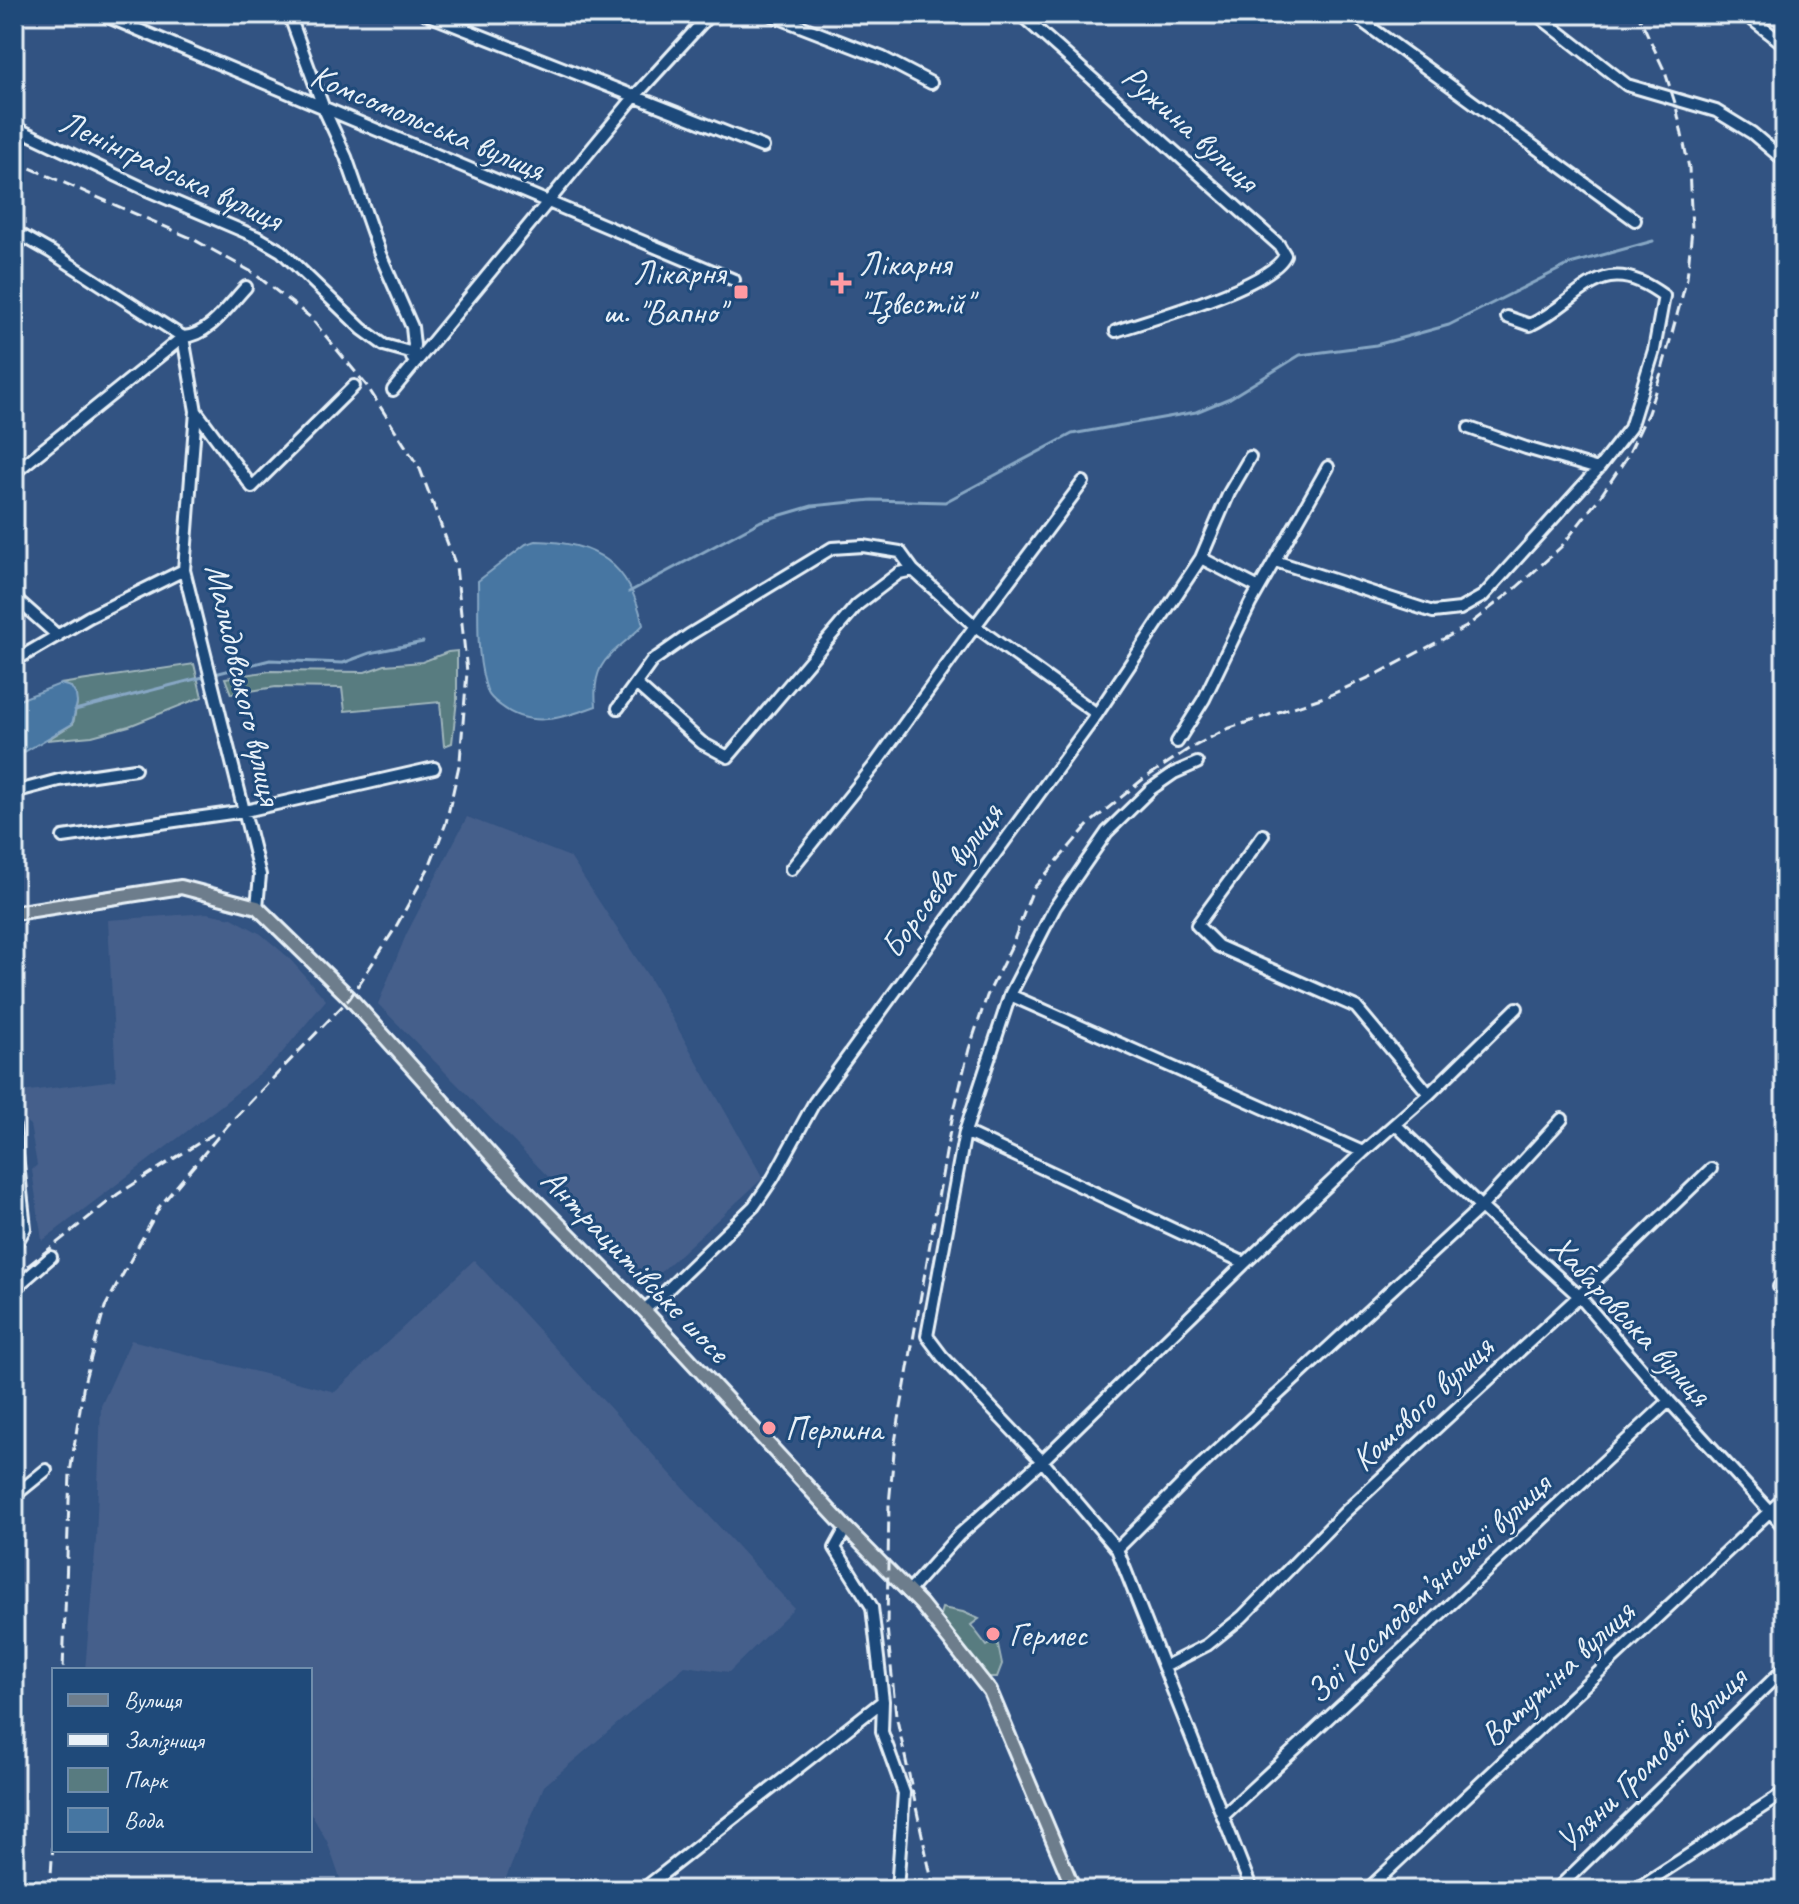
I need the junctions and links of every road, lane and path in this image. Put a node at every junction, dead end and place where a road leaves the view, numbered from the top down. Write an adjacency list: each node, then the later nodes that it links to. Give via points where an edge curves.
1 (101, 14): 13 (street, Комсомольська вулиця)
2 (289, 14): 13 (street)
3 (426, 14): 12 (street)
4 (710, 14): 12 (street)
5 (769, 14): 11 (street, via 883,58)
6 (1020, 14): 23 (street, Ружина вулиця, via 1285,255 1281,265 1255,282)
7 (1352, 14): 18 (street)
8 (1536, 14): 16 (street, via 1627,85 1716,111)
9 (1745, 14): 10 (street)
10 (1785, 45)
11 (931, 83)
12 (636, 95): 15 (street); 17 (street)
13 (324, 109): 17 (street, Комсомольська вулиця); 25 (street, via 412,327)
14 (14, 127): 25 (street, Ленінградська вулиця, via 257,237 281,251 362,329 384,345)
15 (763, 147)
16 (1785, 161)
17 (549, 203): 20 (street, Комсомольська вулиця); 26 (street)
18 (1635, 220)
19 (14, 231): 24 (street)
20 (734, 280)
21 (246, 287): 24 (street, via 208,328)
22 (1507, 317): 33 (street, via 1530,325 1600,278 1644,281 1664,296 1630,428)
23 (1116, 331)
24 (183, 337): 29 (street, Малидовського вулиця); 34 (street)
25 (413, 353): 26 (street)
26 (410, 372): 28 (street)
27 (354, 386): 29 (street, via 252,487)
28 (393, 390)
29 (196, 411): 38 (street, Малидовського вулиця)
30 (1469, 428): 33 (street)
31 (1250, 457): 36 (street, Борсоєва вулиця)
32 (1328, 467): 37 (street)
33 (1598, 469): 37 (street, via 1483,596 1460,609 1433,612)
34 (14, 473)
35 (1083, 482): 42 (street)
36 (1201, 558): 40 (street); 47 (street, Борсоєва вулиця)
37 (1275, 561): 40 (street)
38 (184, 570): 43 (street); 53 (street, Малидовського вулиця)
39 (913, 570): 42 (street); 45 (street, via 900,552 832,548 689,635 652,661); 45 (street, via 899,573 857,605 728,757 702,743)
40 (1259, 588): 48 (street)
41 (14, 597): 43 (street)
42 (975, 626): 47 (street); 56 (street)
43 (58, 636): 44 (street)
44 (14, 661)
45 (636, 684): 46 (street)
46 (618, 708)
47 (1097, 714): 74 (street, Борсоєва вулиця, via 814,1103 754,1206)
48 (1177, 742)
49 (1197, 763): 59 (street, via 1151,789 1107,832 1055,907)
50 (434, 768): 53 (street)
51 (135, 769): 52 (street)
52 (14, 792)
53 (245, 811): 55 (street); 57 (street, Малидовського вулиця, via 260,875)
54 (1263, 835): 61 (street, via 1197,925 1218,946 1356,1007)
55 (63, 837)
56 (791, 869)
57 (257, 907): 58 (main road, Антрацитівське шосе, via 181,887); 74 (main road, Антрацитівське шосе, via 350,998 500,1165)
58 (14, 913)
59 (1010, 995): 65 (street); 66 (street)
60 (1517, 1008): 61 (street)
61 (1429, 1094): 63 (street)
62 (1562, 1119): 68 (street)
63 (1395, 1124): 66 (street); 68 (street, Хабаровська вулиця)
64 (14, 1127): 69 (street, via 25,1228)
65 (965, 1132): 71 (street); 76 (street, via 927,1336)
66 (1363, 1152): 71 (street)
67 (1711, 1169): 73 (street, Кошового вулиця)
68 (1481, 1207): 73 (street, Хабаровська вулиця); 83 (street)
69 (14, 1248)
70 (51, 1257): 72 (street)
71 (1245, 1263): 76 (street)
72 (14, 1289)
73 (1579, 1296): 75 (street, Хабаровська вулиця); 85 (street, Кошового вулиця, via 1346,1511 1242,1617 1207,1645)
74 (644, 1310): 81 (main road, Антрацитівське шосе)
75 (1669, 1401): 80 (street, Хабаровська вулиця); 89 (street, Зої Космодем’янської вулиця)
76 (1042, 1461): 83 (street); 84 (street, via 959,1535)
77 (46, 1470): 78 (street)
78 (14, 1496)
79 (1785, 1497): 80 (street, Ватутіна вулиця)
80 (1770, 1512): 82 (street, Хабаровська вулиця); 90 (street, Ватутіна вулиця)
81 (846, 1528): 84 (main road, Антрацитівське шосе); 87 (street, via 835,1548 872,1607)
82 (1785, 1528)
83 (1117, 1549): 85 (street)
84 (908, 1592): 93 (main road, Антрацитівське шосе, via 990,1691)
85 (1164, 1667): 89 (street)
86 (1785, 1668): 95 (street, Уляни Громової вулиця)
87 (883, 1701): 91 (street); 92 (street, via 882,1732 904,1793)
88 (1785, 1792): 96 (street)
89 (1224, 1815): 94 (street)
90 (1373, 1888)
91 (642, 1890)
92 (897, 1890)
93 (1074, 1890)
94 (1252, 1890)
95 (1556, 1890)
96 (1635, 1890)

